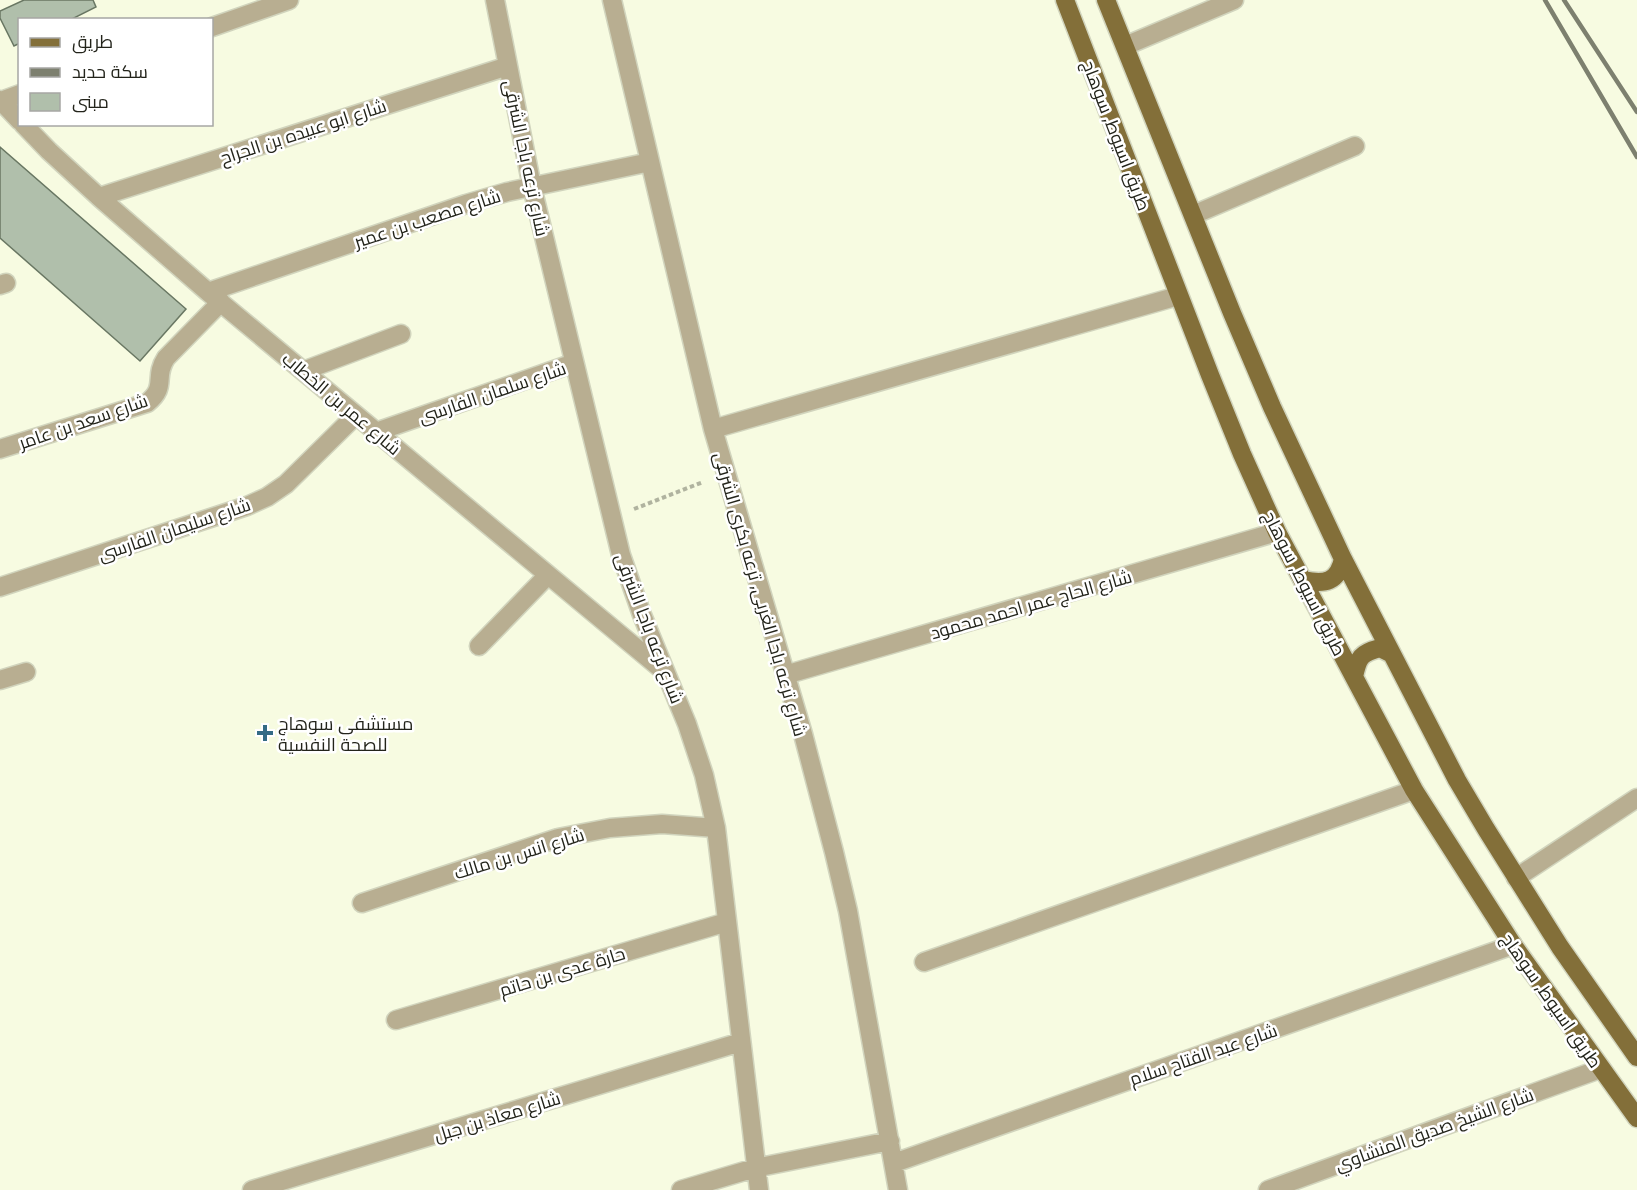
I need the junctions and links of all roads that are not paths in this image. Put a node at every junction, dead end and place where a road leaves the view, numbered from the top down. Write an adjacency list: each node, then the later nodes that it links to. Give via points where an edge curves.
1 (289, 0): 7 (street)
2 (495, 0): 9 (street, شارع ترعه باجا الشرقى)
3 (612, 0): 15 (street, شارع ترعه باجا الغربى, ترعه بكرى الشرقى)
4 (1065, 0): 19 (main road, طريق اسيوط, سوهاج)
5 (1106, 0): 8 (main road, طريق اسيوط, سوهاج)
6 (1234, 0): 8 (street)
7 (213, 27)
8 (1125, 46): 18 (main road, طريق اسيوط, سوهاج)
9 (508, 66): 16 (street, شارع ترعه باجا الشرقى); 17 (street, شارع ابو عبيده بن الجراح)
10 (18, 95): 11 (street)
11 (0, 101): 12 (street)
12 (18, 119)
13 (25, 126): 17 (street, شارع عمر بن الخطاب)
14 (1355, 146): 18 (street)
15 (650, 162): 16 (street, شارع مصعب بن عمير); 25 (street, شارع ترعه باجا الغربى, ترعه بكرى الشرقى)
16 (532, 187): 20 (street, شارع مصعب بن عمير, via 465,204); 22 (street, شارع ترعه باجا الشرقى)
17 (99, 197): 20 (street, شارع عمر بن الخطاب)
18 (1193, 215): 29 (main road, طريق اسيوط, سوهاج, via 1272,407)
19 (1178, 296): 25 (street); 28 (main road, طريق اسيوط, سوهاج)
20 (215, 297): 23 (street, شارع عمر بن الخطاب); 27 (street, شارع سعد بن عامر, via 166,358 156,396 147,403)
21 (401, 334): 23 (street)
22 (574, 363): 26 (street, شارع سلمان الفارسى); 36 (street, شارع ترعه باجا الشرقى, via 621,555)
23 (303, 371): 24 (street, شارع عمر بن الخطاب)
24 (356, 415): 26 (street, شارع عمر بن الخطاب); 32 (street, شارع سليمان الفارسى, via 286,484 267,497)
25 (713, 429): 37 (street, شارع ترعه باجا الغربى, ترعه بكرى الشرقى)
26 (376, 432): 30 (street, شارع عمر بن الخطاب)
27 (0, 449)
28 (1277, 532): 31 (main road, طريق اسيوط, سوهاج); 37 (street, شارع الحاج عمر احمد محمود)
29 (1343, 559): 31 (main road, via 1340,571 1330,580 1317,584); 34 (main road, طريق اسيوط, سوهاج)
30 (548, 575): 33 (street); 36 (street, شارع عمر بن الخطاب)
31 (1303, 580): 38 (main road, طريق اسيوط, سوهاج)
32 (0, 587)
33 (479, 646)
34 (1392, 654): 38 (main road, via 1380,648 1366,651 1357,662); 43 (main road, طريق اسيوط, سوهاج, via 1457,780)
35 (26, 672): 39 (street)
36 (667, 674): 42 (street, شارع ترعه باجا الشرقى, via 701,765)
37 (785, 675): 53 (street, شارع ترعه باجا الغربى, ترعه بكرى الشرقى, via 848,911)
38 (1354, 676): 40 (main road, طريق اسيوط, سوهاج)
39 (0, 680)
40 (1414, 789): 46 (main road, طريق اسيوط, سوهاج); 47 (street)
41 (1637, 798): 43 (street)
42 (716, 828): 44 (street, شارع انس بن مالك, via 662,824 558,838); 45 (street, شارع ترعه باجا الشرقى)
43 (1516, 878): 50 (main road, طريق اسيوط, سوهاج)
44 (362, 903)
45 (727, 922): 48 (street, حارة عدى بن حاتم); 49 (street, شارع ترعه باجا الشرقى)
46 (1513, 945): 51 (main road, طريق اسيوط, سوهاج); 54 (street, شارع عبد الفتاح سلام)
47 (924, 962)
48 (396, 1020)
49 (741, 1042): 55 (street, شارع ترعه باجا الشرقى); 56 (street, شارع معاذ بن جبل)
50 (1637, 1057)
51 (1600, 1069): 52 (main road, طريق اسيوط, سوهاج); 60 (street, شارع الشيخ صديق المنشاوي)
52 (1637, 1118)
53 (890, 1141): 54 (street, شارع ترعه باجا الغربى, ترعه بكرى الشرقى); 55 (street)
54 (894, 1163): 59 (street, شارع ترعه باجا الغربى, ترعه بكرى الشرقى)
55 (755, 1168): 57 (street); 58 (street, شارع ترعه باجا الشرقى)
56 (252, 1190)
57 (681, 1190)
58 (759, 1190)
59 (898, 1190)
60 (1268, 1190)

